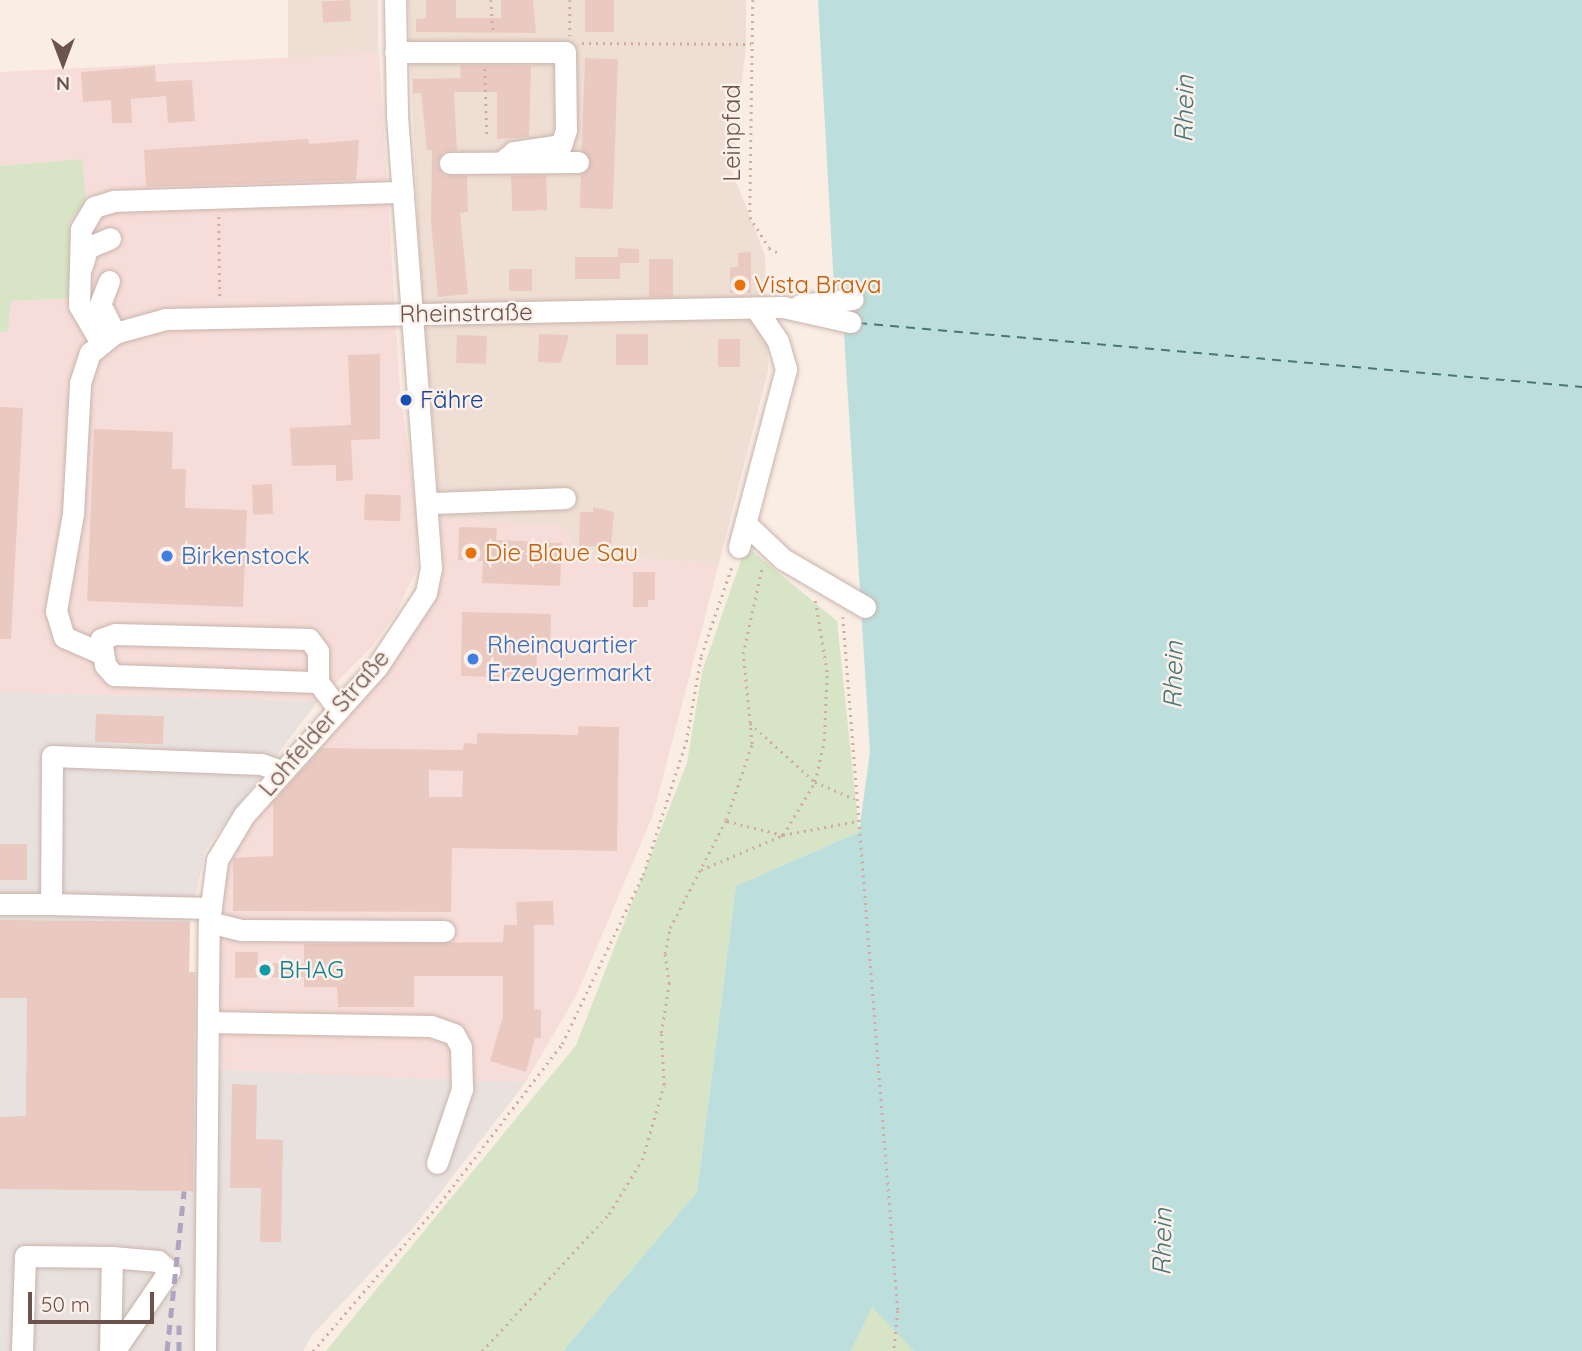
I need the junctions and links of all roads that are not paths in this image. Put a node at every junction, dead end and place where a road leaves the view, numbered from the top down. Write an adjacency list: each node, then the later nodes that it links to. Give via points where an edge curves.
1 (395, 0): 2 (street, Lohfelder Straße)
2 (395, 52): 3 (street, via 565,52 566,130 561,145 514,152); 6 (street, Lohfelder Straße)
3 (503, 161): 4 (street); 5 (street)
4 (578, 162)
5 (450, 163)
6 (403, 192): 8 (street, via 114,201 93,207 81,229); 13 (street, Lohfelder Straße)
7 (110, 238): 8 (street, via 87,248)
8 (79, 280): 15 (street, via 79,305)
9 (109, 281): 15 (street, via 100,304)
10 (853, 299): 11 (street)
11 (783, 307): 12 (street, Rheinstraße); 14 (street, Rheinstraße)
12 (756, 308): 13 (street, Rheinstraße); 18 (street, via 778,341 786,369)
13 (410, 314): 15 (street, Rheinstraße, via 166,319); 17 (street, Lohfelder Straße)
14 (850, 322)
15 (102, 343): 21 (street, via 80,383 73,514 55,611 64,637)
16 (565, 498): 17 (street)
17 (430, 503): 23 (street, Lohfelder Straße, via 431,568 426,593 377,667)
18 (747, 525): 19 (street); 20 (street, via 814,579)
19 (739, 547)
20 (865, 607)
21 (101, 653): 22 (street, via 114,675); 22 (street, via 101,639 115,634 309,639 318,651)
22 (317, 682): 23 (street)
23 (338, 709): 24 (street, Lohfelder Straße)
24 (281, 771): 26 (street, via 261,764 52,757); 27 (street, Lohfelder Straße, via 244,815 217,860)
25 (0, 904): 26 (street)
26 (51, 904): 27 (street)
27 (210, 915): 28 (street, via 242,930); 29 (street, Lohfelder Straße)
28 (444, 931)
29 (208, 1022): 30 (street, via 431,1026 454,1034 461,1048 462,1089); 34 (street, Lohfelder Straße)
30 (437, 1163)
31 (112, 1257): 32 (street, via 25,1256); 33 (street); 33 (street, via 158,1261 169,1272)
32 (22, 1351)
33 (112, 1351)
34 (205, 1351)

